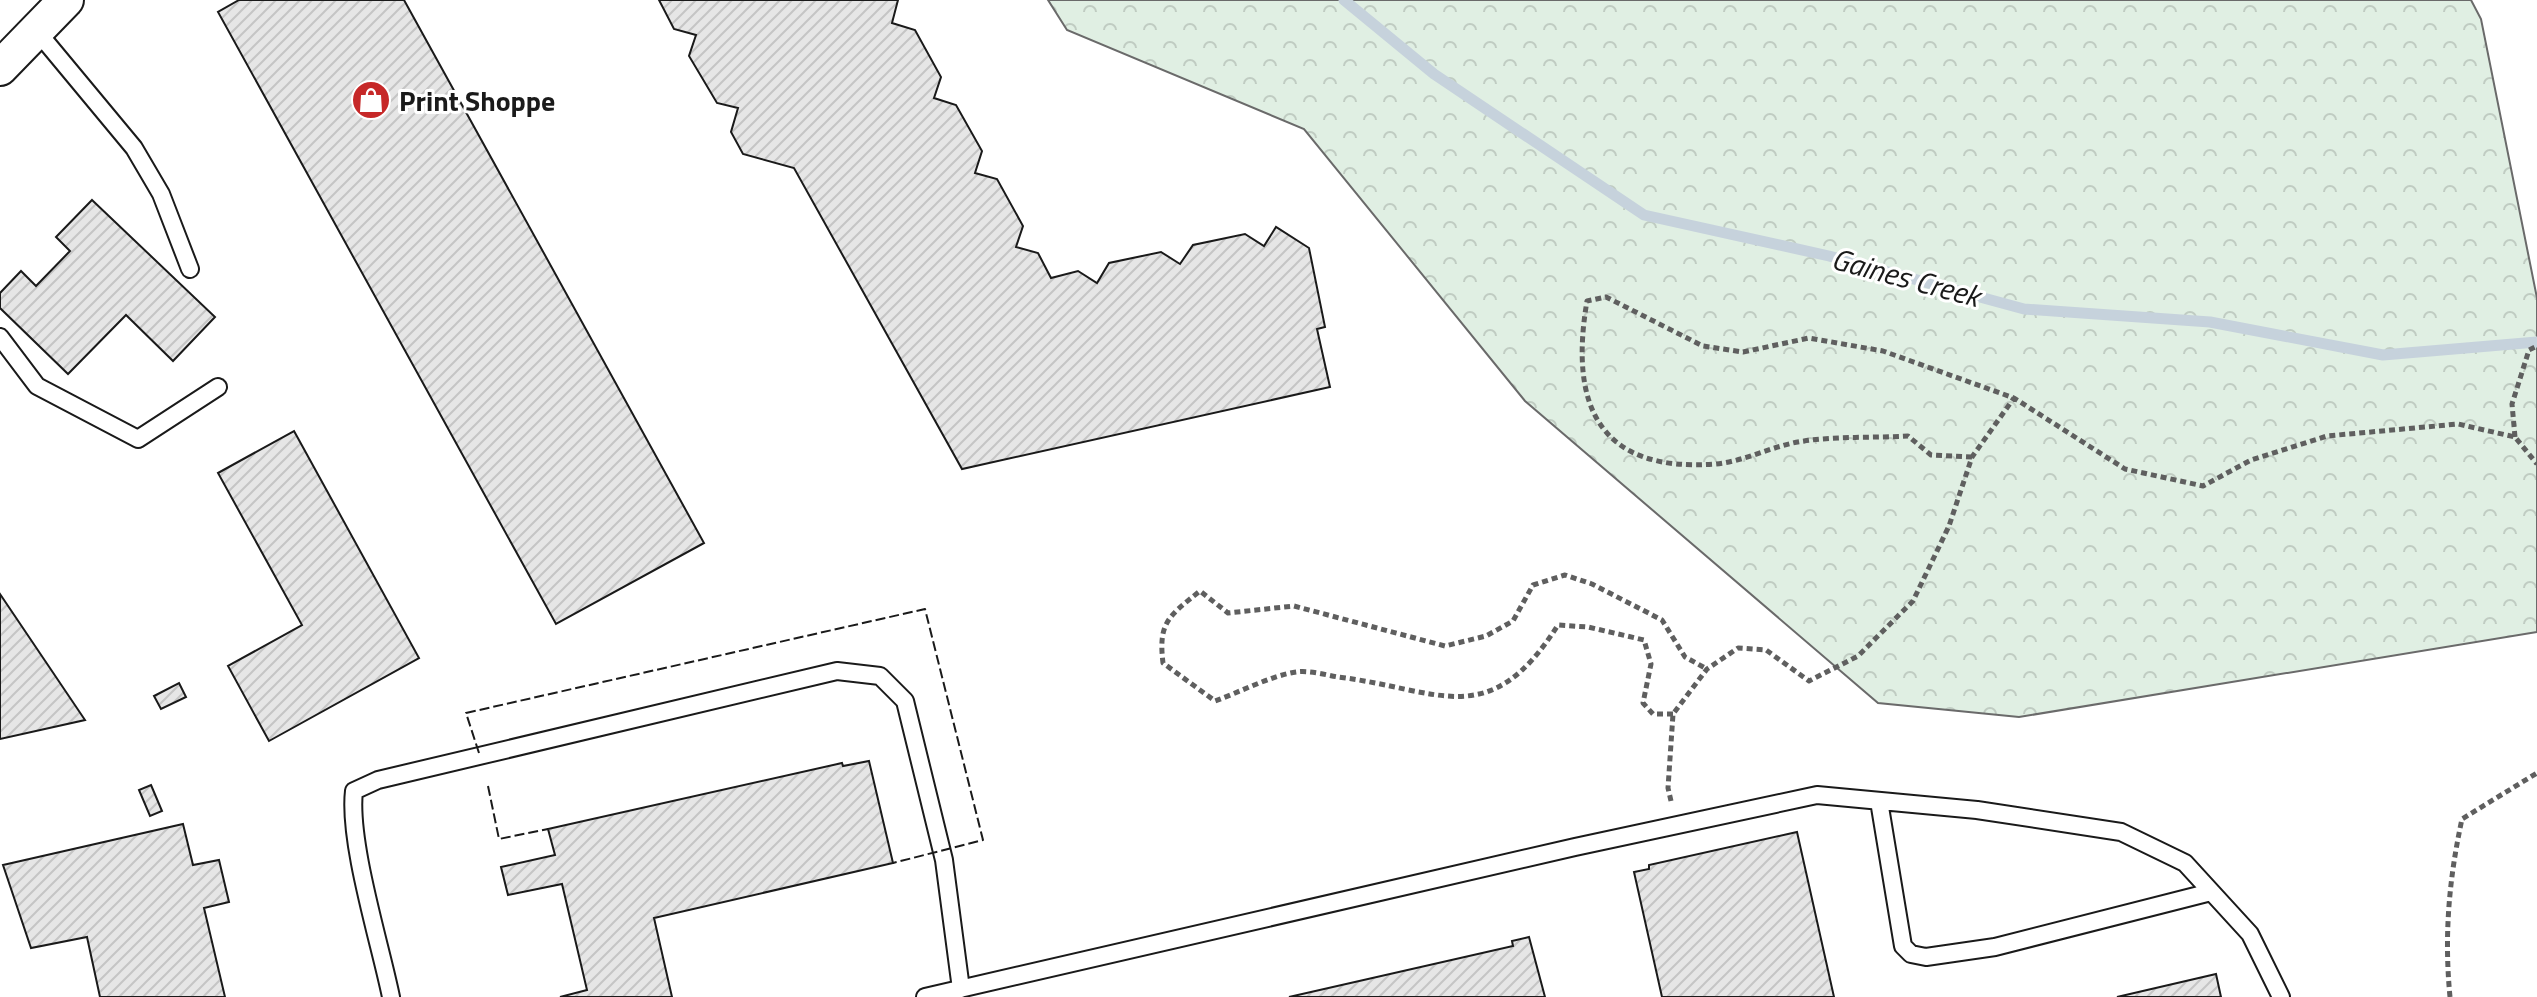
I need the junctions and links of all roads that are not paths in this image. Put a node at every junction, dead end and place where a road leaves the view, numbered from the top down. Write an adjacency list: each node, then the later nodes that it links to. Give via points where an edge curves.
1 (66, 0): 2 (street)
2 (36, 30): 3 (street); 4 (lane, via 134,148 161,194)
3 (0, 68)
4 (190, 269)
5 (0, 337): 6 (lane, via 37,386 138,439)
6 (218, 387)
7 (1879, 801): 8 (lane, via 2121,832 2185,863); 8 (lane, via 1903,946 1911,954 1926,957 1995,947); 9 (lane, via 1817,795)
8 (2211, 892): 12 (lane, via 2250,934)
9 (961, 989): 10 (lane, via 944,860 905,701 880,676 837,671 607,723 378,780 354,791 357,837); 11 (lane)
10 (391, 997)
11 (925, 997)
12 (2281, 997)

